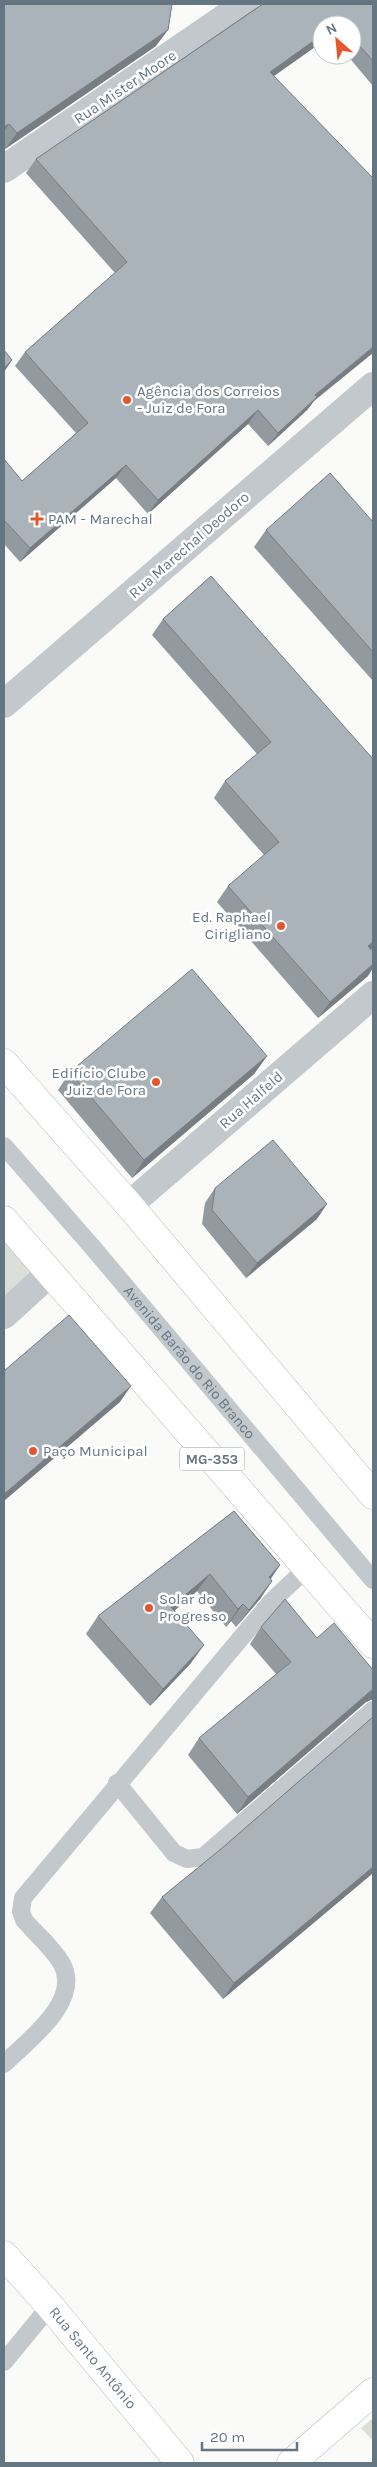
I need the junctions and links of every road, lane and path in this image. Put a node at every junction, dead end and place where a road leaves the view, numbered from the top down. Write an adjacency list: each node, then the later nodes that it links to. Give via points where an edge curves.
1 (245, 4): 2 (street, Rua Mister Moore)
2 (4, 169)
3 (373, 386): 4 (street, Rua Marechal Deodoro)
4 (4, 704)
5 (373, 995): 8 (street, Rua Halfeld)
6 (4, 1063): 8 (main road)
7 (4, 1146): 14 (lane, Avenida Barão do Rio Branco)
8 (129, 1205): 12 (main road)
9 (7, 1226): 10 (main road, MG-353)
10 (50, 1273): 11 (street); 13 (main road, MG-353)
11 (4, 1315)
12 (373, 1495)
13 (307, 1568): 15 (main road, MG-353); 17 (lane, via 272,1601)
14 (373, 1580)
15 (373, 1644)
16 (373, 1710): 17 (lane, via 203,1857 187,1859 174,1853)
17 (117, 1783): 18 (lane, via 23,1898 21,1911 24,1920 62,1965 67,1984 58,2009)
18 (4, 2064)
19 (4, 2255): 20 (main road, Rua Santo Antônio)
20 (50, 2306): 21 (lane); 23 (main road, Rua Santo Antônio)
21 (4, 2362)
22 (373, 2392): 24 (main road)
23 (180, 2463)
24 (291, 2463)

